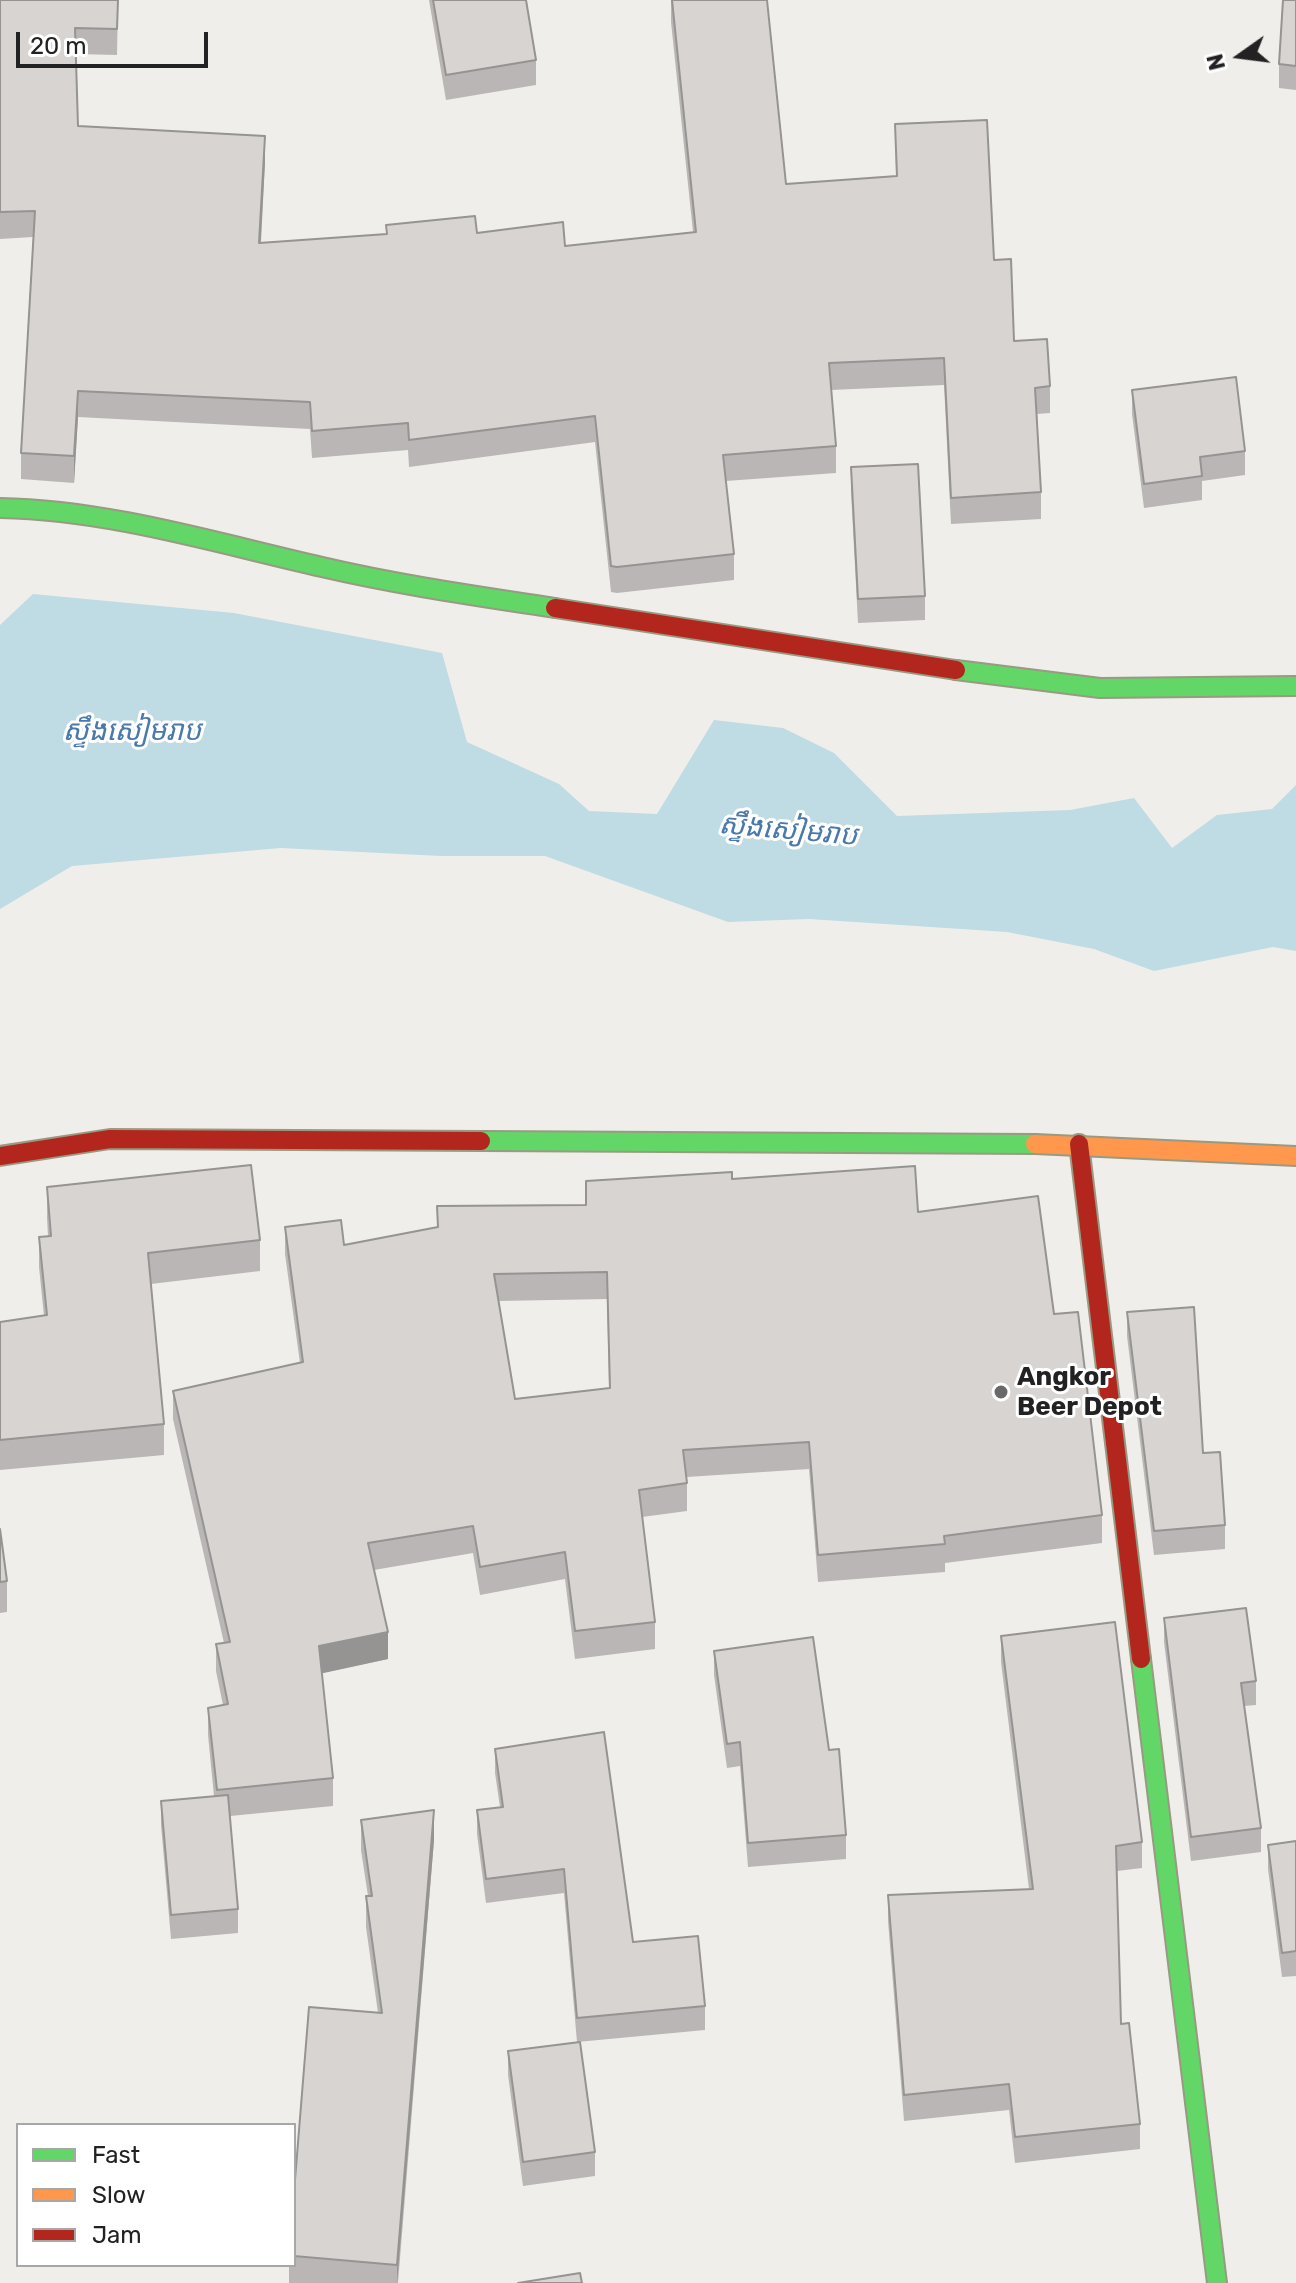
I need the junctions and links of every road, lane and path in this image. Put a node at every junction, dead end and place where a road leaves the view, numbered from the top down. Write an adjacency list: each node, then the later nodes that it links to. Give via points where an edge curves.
1 (0, 508): 2 (street, via 45,509 137,525 382,581 878,660 1100,688)
2 (1296, 686)
3 (1079, 1144): 4 (street, via 110,1139); 5 (street); 6 (street)
4 (0, 1156)
5 (1296, 1156)
6 (1217, 2283)

